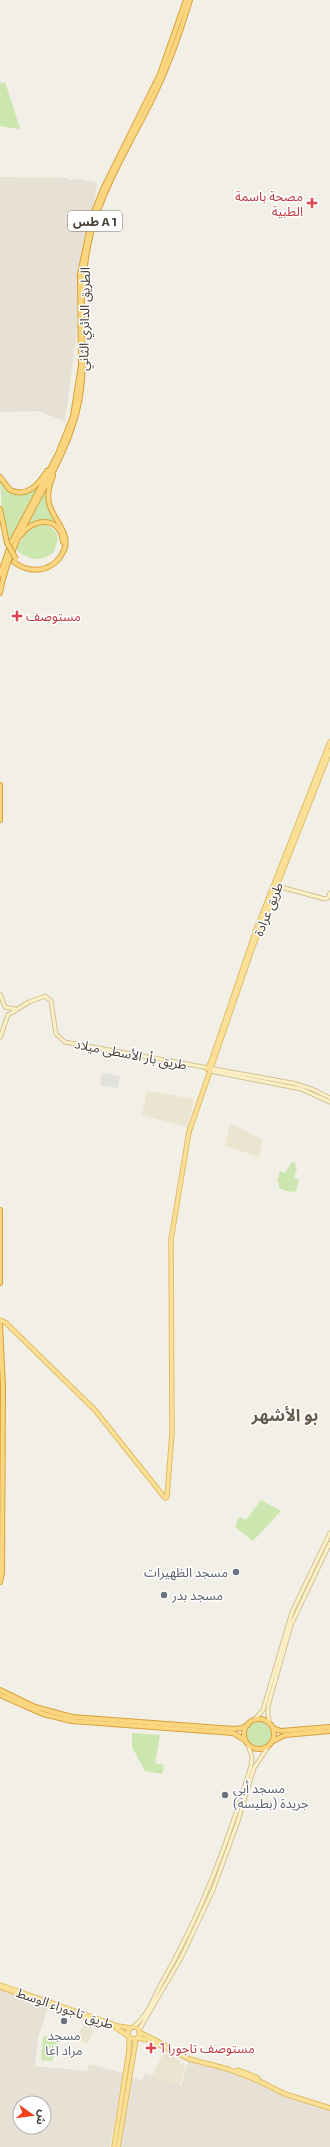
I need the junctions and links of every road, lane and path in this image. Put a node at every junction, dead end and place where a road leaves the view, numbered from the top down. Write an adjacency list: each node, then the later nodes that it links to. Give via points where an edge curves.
1 (186, 0): 3 (highway, الطريق الدائري الثاني / طس A 1, via 160,74 103,189 90,225 80,281 79,387 73,416)
2 (190, 0): 3 (highway, الطريق الدائري الثاني / طس A 1, via 164,74 107,188 93,227 83,278 84,356 81,393 75,420)
3 (60, 455): 4 (highway, via 39,482 28,491 10,490); 7 (highway, الطريق الدائري الثاني / طس A 1); 8 (highway, via 49,486 48,498 51,510 65,535 64,552 56,562 43,569 26,568); 9 (highway, الطريق الدائري الثاني / طس A 1, via 15,536)
4 (0, 477)
5 (0, 509): 8 (highway, bridge, via 6,543)
6 (0, 523): 8 (highway, via 6,549)
7 (13, 548): 8 (highway, via 26,529 39,522 55,526 63,538 61,552 48,564 30,567); 10 (highway, الطريق الدائري الثاني / طس A 1)
8 (15, 561)
9 (0, 575)
10 (0, 593)
11 (330, 742): 15 (main road)
12 (330, 751): 15 (main road, طريق عرادة)
13 (0, 785): 14 (highway)
14 (0, 820)
15 (295, 836): 16 (main road, طريق عرادة); 18 (main road)
16 (277, 886): 17 (main road, via 325,900); 18 (main road, طريق عرادة)
17 (330, 893)
18 (265, 910): 21 (main road, طريق عرادة)
19 (0, 994): 20 (main road, via 5,1007)
20 (15, 1009): 22 (main road, طريق بأر الأسطى ميلاد, via 5,1020); 23 (main road, طريق بأر الأسطى ميلاد, via 39,997 48,997 51,1001 56,1034 63,1041)
21 (229, 1010): 23 (main road, via 211,1062); 24 (main road, طريق عرادة)
22 (0, 1038)
23 (206, 1069): 24 (main road, طريق بأر الأسطى ميلاد)
24 (212, 1070): 25 (main road); 30 (main road, طريق عرادة, via 206,1078 191,1124 172,1230 172,1437 167,1497 165,1498 155,1486 95,1410)
25 (224, 1073): 26 (main road, via 303,1086); 27 (main road, via 301,1089)
26 (330, 1098)
27 (330, 1102)
28 (0, 1210): 29 (highway)
29 (0, 1283)
30 (0, 1320)
31 (0, 1324): 32 (highway)
32 (2, 1359): 33 (highway); 35 (highway)
33 (0, 1381)
34 (0, 1399): 35 (highway)
35 (3, 1426): 38 (highway)
36 (330, 1533): 41 (main road, via 292,1612 264,1710)
37 (330, 1543): 43 (main road, via 289,1633 268,1706)
38 (0, 1582)
39 (0, 1690): 45 (highway, via 39,1708 72,1717)
40 (0, 1695): 48 (highway, via 38,1712 72,1722)
41 (253, 1721): 42 (highway); 43 (highway, via 262,1720)
42 (248, 1724): 45 (highway); 50 (highway)
43 (271, 1726): 46 (highway); 51 (highway, via 274,1736)
44 (330, 1727): 46 (highway)
45 (239, 1729): 48 (highway)
46 (279, 1730): 49 (highway)
47 (330, 1731): 49 (highway)
48 (239, 1735): 50 (highway)
49 (280, 1736): 51 (highway)
50 (245, 1740): 52 (highway)
51 (272, 1741): 53 (highway)
52 (248, 1745): 53 (highway, via 259,1750); 55 (main road, via 252,1757 251,1766 210,1886 177,1956 146,2011)
53 (268, 1747): 56 (main road, via 254,1768 213,1890 181,1958)
54 (0, 1986): 55 (main road, طريق تاجوراء الوسط, via 118,2026); 57 (main road, طريق تاجوراء الوسط, via 117,2028)
55 (132, 2028): 56 (main road, طريق تاجوراء الوسط); 57 (main road, via 128,2030)
56 (139, 2031): 58 (main road); 59 (main road, طريق تاجوراء الوسط)
57 (129, 2036): 58 (main road); 61 (main road, طريق تاجوراء الوسط)
58 (137, 2038): 59 (main road); 62 (main road)
59 (161, 2044): 60 (main road, via 188,2056 230,2067 287,2093)
60 (330, 2107)
61 (114, 2147)
62 (118, 2147)

